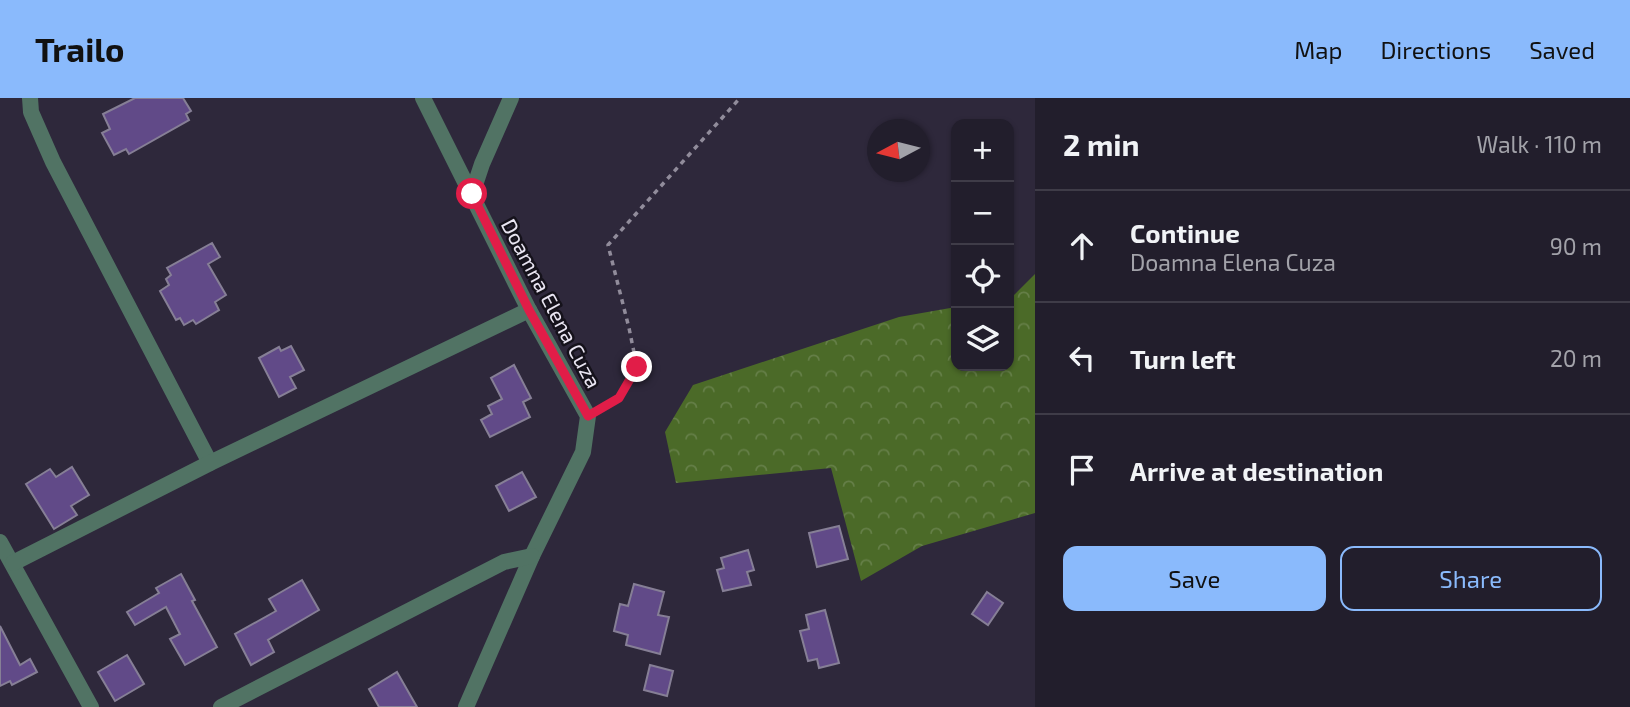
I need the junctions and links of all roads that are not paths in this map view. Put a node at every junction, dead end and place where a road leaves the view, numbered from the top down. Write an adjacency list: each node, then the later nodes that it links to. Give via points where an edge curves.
1 (30, 98): 6 (street, via 31,112 53,162)
2 (423, 98): 4 (street, Doamna Elena Cuza)
3 (511, 98): 4 (street)
4 (472, 194): 5 (street, Doamna Elena Cuza)
5 (529, 310): 6 (street); 8 (street, Doamna Elena Cuza, via 588,416 583,452)
6 (210, 463): 9 (street)
7 (0, 542): 9 (street)
8 (532, 556): 11 (street, via 504,562); 12 (street)
9 (13, 563): 10 (street)
10 (91, 707)
11 (221, 707)
12 (467, 707)

